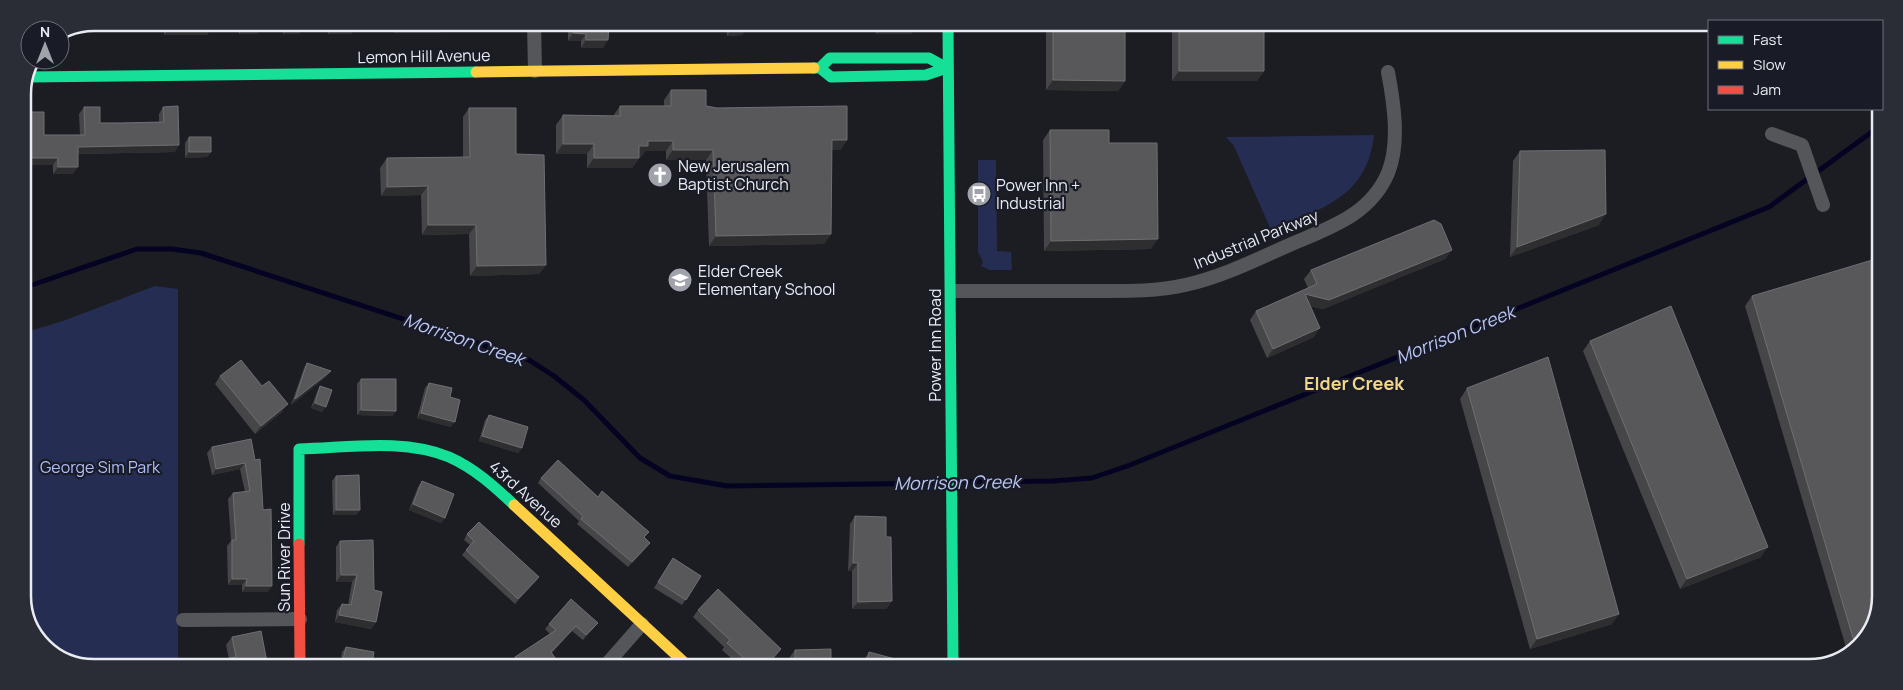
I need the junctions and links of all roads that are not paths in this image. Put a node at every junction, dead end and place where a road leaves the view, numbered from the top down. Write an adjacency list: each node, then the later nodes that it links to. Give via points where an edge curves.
1 (534, 31): 5 (street)
2 (948, 31): 4 (street, Power Inn Road)
3 (820, 68): 4 (street, Lemon Hill Avenue, via 830,77 926,76); 4 (street, Lemon Hill Avenue, via 830,58 929,58); 5 (street, Lemon Hill Avenue)
4 (948, 68): 10 (street, Power Inn Road)
5 (535, 71): 7 (street, Lemon Hill Avenue)
6 (1388, 72): 10 (street, Industrial Parkway, via 1395,146 1391,163 1369,202 1340,223 1210,279 1183,286 1140,290)
7 (34, 77)
8 (1772, 134): 9 (street, via 1802,144)
9 (1824, 205)
10 (952, 291): 18 (street, Power Inn Road)
11 (300, 449): 12 (street, Sun River Drive); 14 (street, 43rd Avenue, via 410,448 455,460 487,480)
12 (300, 619): 13 (street); 15 (street, Sun River Drive)
13 (183, 620)
14 (642, 624): 16 (street); 17 (street, 43rd Avenue)
15 (300, 659)
16 (611, 659)
17 (680, 659)
18 (953, 659)

